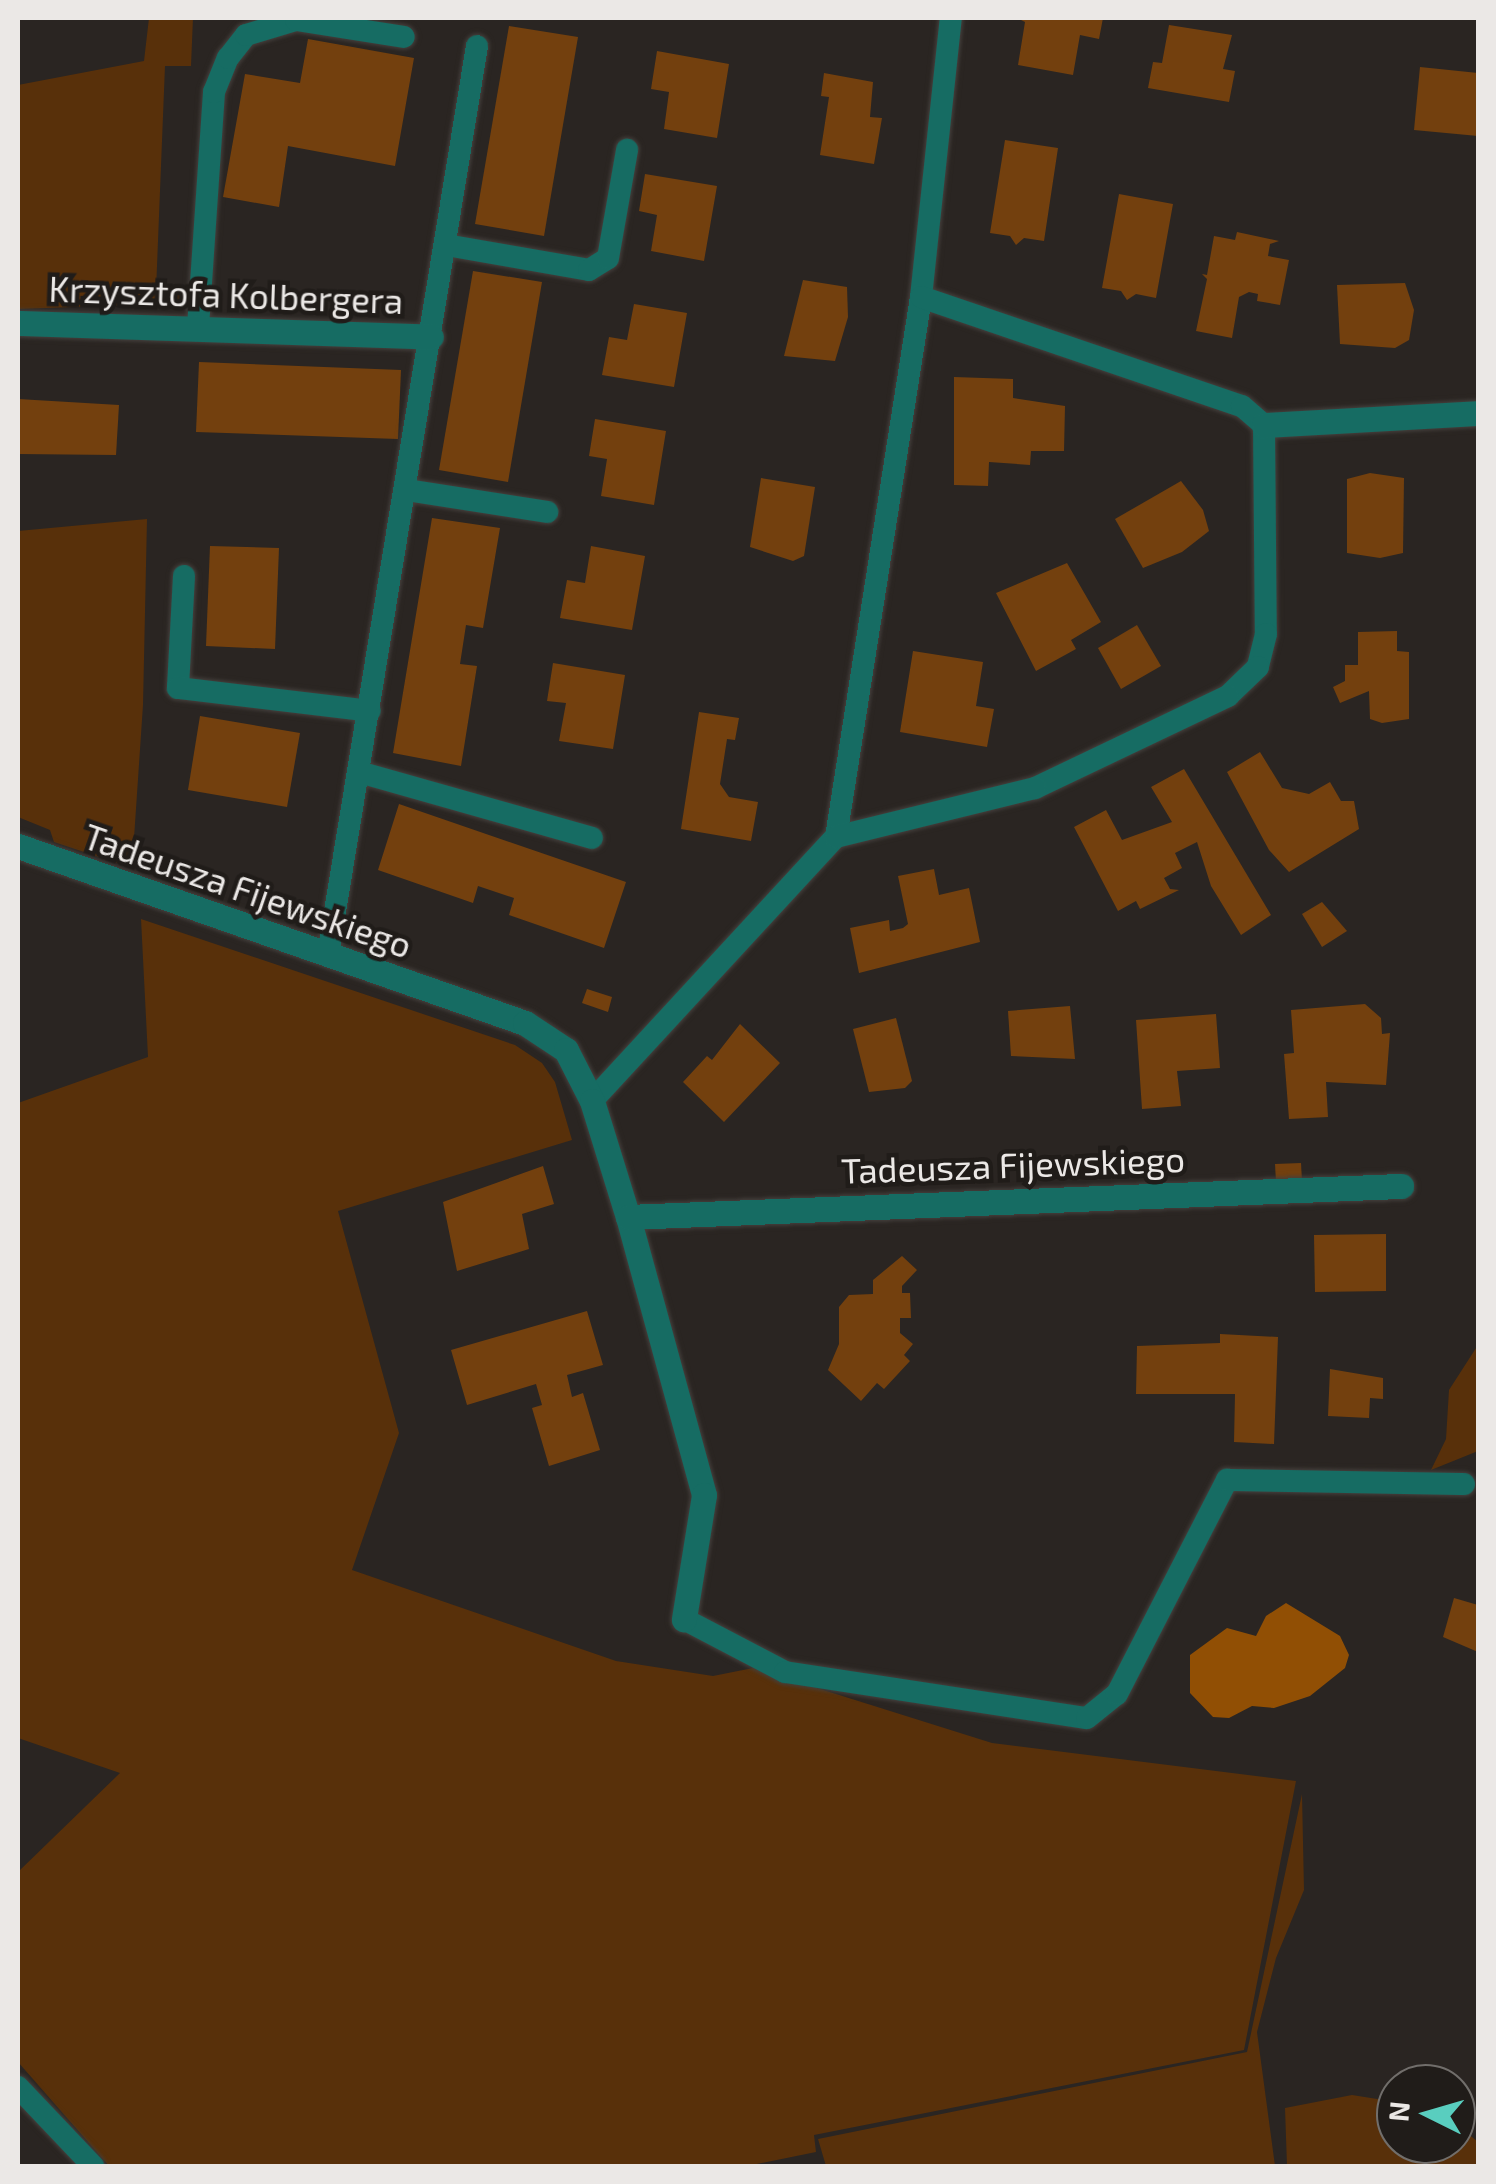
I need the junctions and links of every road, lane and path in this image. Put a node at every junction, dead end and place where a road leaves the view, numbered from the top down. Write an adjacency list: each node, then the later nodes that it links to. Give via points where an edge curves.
1 (952, 18): 6 (lane)
2 (404, 37): 8 (lane, via 296,20 246,35 228,58 214,92)
3 (477, 46): 5 (lane)
4 (627, 150): 5 (lane, via 608,258 589,270)
5 (446, 244): 9 (lane)
6 (921, 296): 11 (lane, via 1242,406); 17 (lane)
7 (18, 323): 8 (street, Krzysztofa Kolbergera)
8 (198, 327): 9 (street, Krzysztofa Kolbergera)
9 (431, 337): 12 (lane)
10 (1478, 414): 11 (street)
11 (1264, 425): 17 (lane, via 1266,634 1258,667 1228,696 1035,788)
12 (407, 490): 13 (lane); 15 (lane)
13 (547, 512)
14 (184, 576): 15 (lane, via 178,688)
15 (370, 711): 16 (lane)
16 (359, 772): 18 (lane); 20 (lane)
17 (836, 836): 21 (lane)
18 (592, 838)
19 (18, 846): 20 (street, Tadeusza Fijewskiego)
20 (328, 954): 21 (street, Tadeusza Fijewskiego, via 525,1023 566,1050)
21 (592, 1101): 23 (street, Tadeusza Fijewskiego)
22 (1402, 1186): 23 (street, Tadeusza Fijewskiego)
23 (628, 1218): 25 (street, Tadeusza Fijewskiego, via 704,1495)
24 (1464, 1484): 25 (lane, Tadeusza Fijewskiego, via 1227,1480 1116,1694 1088,1718 785,1672)
25 (684, 1619)
26 (18, 2087): 27 (lane)
27 (93, 2166)

